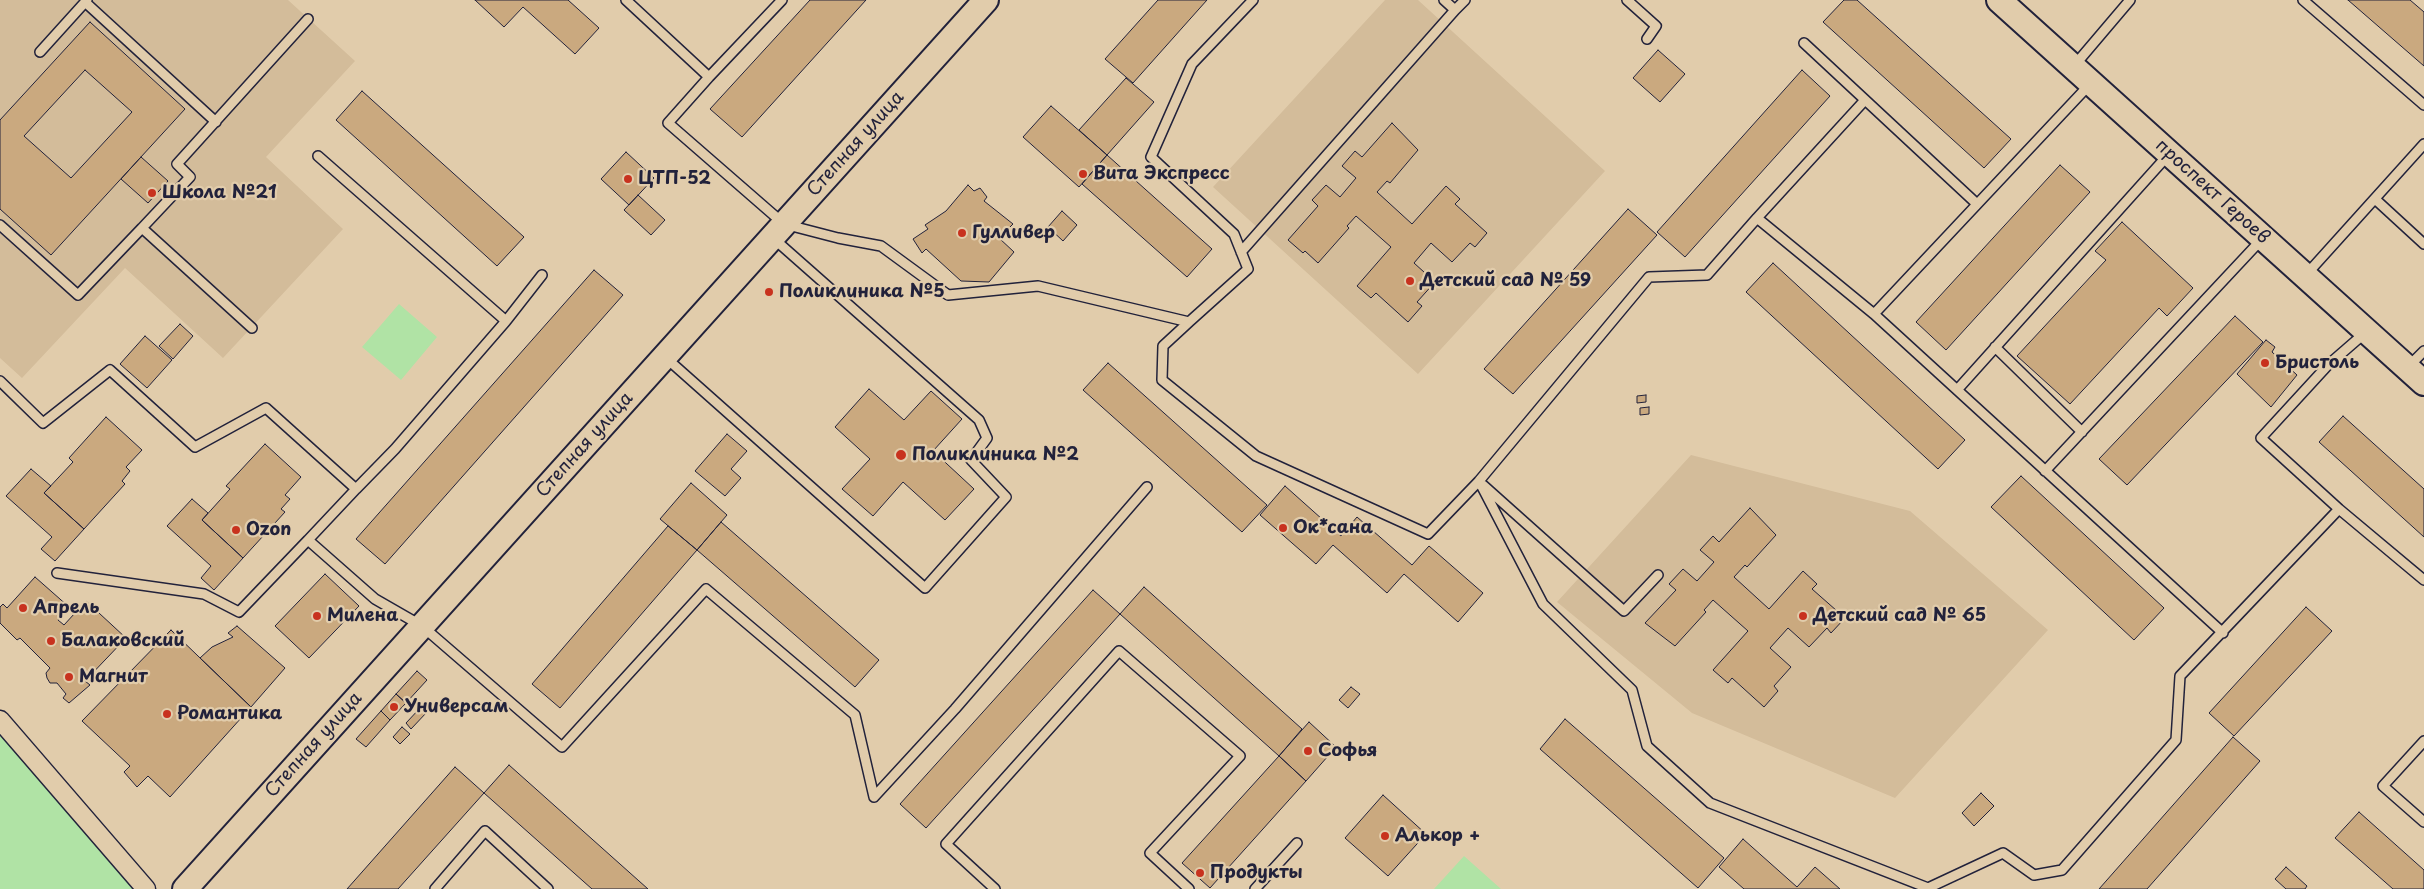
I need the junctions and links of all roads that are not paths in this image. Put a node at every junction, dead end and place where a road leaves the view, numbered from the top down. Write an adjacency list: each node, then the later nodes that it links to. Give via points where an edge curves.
1 (626, 0): 18 (lane)
2 (782, 0): 18 (lane)
3 (986, 0): 31 (street, Степная улица)
4 (1253, 0): 34 (lane, via 1192,64 1151,158 1234,234)
5 (1444, 0): 12 (lane)
6 (1465, 0): 12 (lane)
7 (1627, 0): 14 (lane, via 1656,26)
8 (2000, 0): 17 (street, проспект Героев)
9 (2130, 0): 17 (lane)
10 (2303, 0): 21 (lane)
11 (86, 1): 16 (lane); 22 (lane)
12 (1455, 10): 34 (lane)
13 (308, 18): 22 (lane)
14 (1647, 39)
15 (1804, 43): 20 (lane)
16 (40, 52)
17 (2073, 67): 19 (street, проспект Героев)
18 (709, 77): 31 (lane, via 668,123)
19 (2091, 83): 24 (street, проспект Героев); 27 (lane)
20 (1865, 100): 27 (lane); 28 (lane)
21 (2424, 105)
22 (216, 122): 30 (lane, via 177,164 190,177)
23 (2424, 144): 26 (lane)
24 (2169, 153): 32 (street, проспект Героев); 42 (lane)
25 (318, 156): 38 (lane)
26 (2375, 199): 33 (lane); 36 (lane)
27 (1977, 204): 37 (lane)
28 (1757, 218): 37 (lane); 50 (lane, via 1707,275 1649,277)
29 (0, 225): 30 (lane, via 78,295)
30 (142, 228): 40 (lane)
31 (778, 231): 39 (lane, via 881,246 948,295 1038,286); 44 (street, Степная улица); 44 (lane, via 979,420 987,438 971,460 1006,497 925,588)
32 (2263, 238): 36 (street, проспект Героев); 48 (lane)
33 (2424, 244)
34 (1241, 252): 39 (lane, via 1248,269)
35 (542, 275): 38 (lane)
36 (2305, 276): 41 (street, проспект Героев)
37 (1874, 314): 47 (lane)
38 (506, 321): 52 (lane)
39 (1189, 322): 50 (lane, via 1163,346 1162,380 1256,456 1428,534)
40 (252, 328)
41 (2366, 331): 45 (street, проспект Героев); 53 (lane, via 2328,364 2261,438)
42 (1995, 347): 47 (lane); 48 (lane)
43 (2424, 351): 45 (lane)
44 (665, 356): 58 (street, Степная улица)
45 (2416, 376)
46 (0, 381): 52 (lane, via 43,422 110,370 195,447 266,408)
47 (1957, 390): 49 (lane)
48 (2082, 432): 49 (lane)
49 (2046, 471): 59 (lane)
50 (1479, 481): 56 (lane, via 1624,611); 59 (lane, via 1543,604 1632,690 1647,746 1710,803 1928,888 2003,853 2034,875 2062,870 2176,740 2180,676)
51 (1147, 487): 58 (lane, via 956,709 874,797 854,715 706,589 562,747)
52 (356, 489): 54 (lane)
53 (2339, 510): 57 (lane); 59 (lane)
54 (308, 540): 55 (lane, via 239,612 204,594); 58 (lane, via 375,599)
55 (56, 573)
56 (1658, 575)
57 (2424, 580)
58 (422, 626): 65 (street, Степная улица)
59 (2223, 633)
60 (0, 720): 64 (street)
61 (2424, 741): 62 (lane, via 2383,786)
62 (2424, 822)
63 (1297, 843): 70 (lane)
64 (146, 889)
65 (185, 889)
66 (435, 889): 67 (lane, via 485,831)
67 (548, 889)
68 (995, 889): 69 (lane, via 946,844 1119,651 1240,756 1150,853)
69 (1189, 889)
70 (1255, 889)

